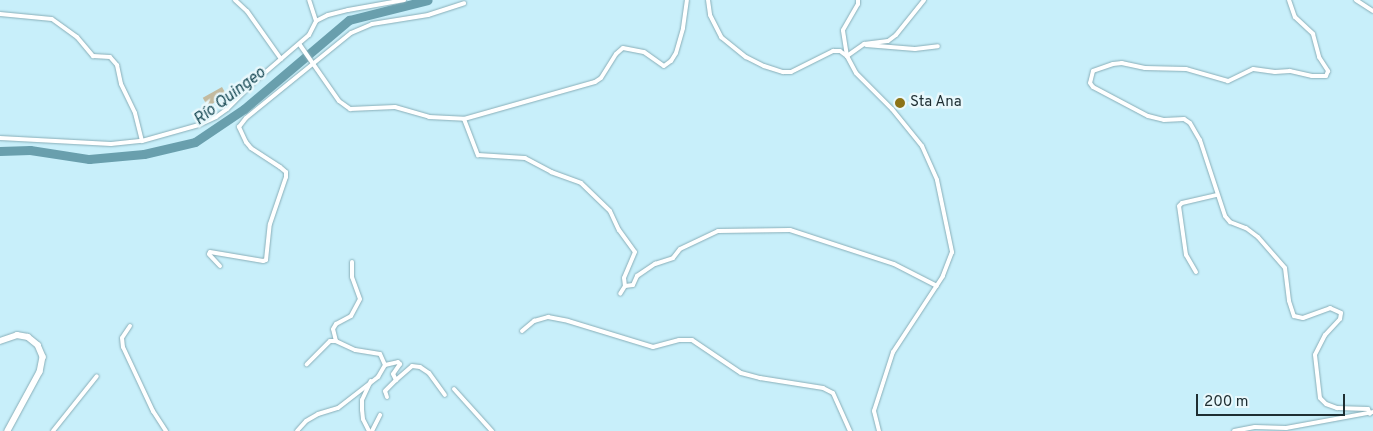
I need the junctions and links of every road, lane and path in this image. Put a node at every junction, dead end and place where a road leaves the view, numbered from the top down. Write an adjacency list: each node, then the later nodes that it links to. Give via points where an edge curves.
1 (235, 0): 18 (street, via 247,11)
2 (309, 0): 13 (street)
3 (404, 0): 13 (street, via 348,10)
4 (687, 0): 20 (street, via 676,53 664,66 644,52 623,48 595,82)
5 (708, 0): 17 (street, via 710,15 721,37 746,57 764,66 791,72 833,51)
6 (858, 0): 17 (street, via 843,30)
7 (924, 0): 14 (street, via 888,41)
8 (1289, 0): 23 (street, via 1295,17 1312,34 1328,71 1326,76 1253,69 1228,81 1186,69 1145,68 1122,63 1093,71 1090,76 1093,87 1148,116 1164,120 1184,119 1190,123 1200,140)
9 (1356, 0): 11 (street)
10 (464, 3): 19 (street, via 428,14 372,24 357,30)
11 (1373, 11)
12 (0, 14): 22 (street, via 52,19 77,37 93,56 110,57 117,65 120,84 135,113)
13 (316, 21): 16 (street)
14 (864, 44): 15 (street, via 914,49); 17 (street)
15 (938, 46)
16 (301, 47): 18 (street); 19 (street)
17 (847, 56): 28 (street, via 856,73 892,109 922,146 937,180 952,252)
18 (281, 59): 22 (street, via 216,117)
19 (311, 62): 20 (street, via 339,101 350,109 395,107 429,117); 25 (street, via 239,127 251,148 286,172 270,224 268,256 263,261 210,252)
20 (464, 119): 27 (street, via 478,155 525,158 581,183 602,201 634,252 624,278)
21 (0, 138): 22 (street, via 111,144)
22 (142, 141)
23 (1217, 195): 26 (street, via 1179,206 1186,255); 42 (street, via 1224,216 1258,237 1285,268 1294,316 1303,318 1330,308 1341,313 1340,319 1324,335 1315,355 1320,398 1337,408 1368,408)
24 (352, 262): 32 (street, via 359,305 351,316 336,324 333,329)
25 (220, 266)
26 (1196, 272)
27 (625, 286): 28 (street, via 634,285 637,276 655,264 673,258 680,249 718,231 790,230 894,264); 29 (street)
28 (937, 286): 52 (street, via 893,352 874,411)
29 (620, 294)
30 (130, 326): 47 (street, via 122,338 122,348)
31 (522, 331): 51 (street, via 534,321 548,317 568,320 653,347 692,340 741,373 823,388 834,393)
32 (336, 340): 34 (street, via 330,341); 35 (street, via 355,350 380,354)
33 (0, 341): 45 (main road, via 17,335 28,337 38,345 43,357 40,372)
34 (308, 364)
35 (385, 365): 37 (street, via 400,364 393,374); 38 (street, via 383,372)
36 (97, 376): 46 (street)
37 (396, 380): 40 (street, via 416,365 429,372); 41 (street, via 385,390)
38 (371, 381): 48 (street, via 338,408 312,417); 49 (street, via 362,400 363,419)
39 (454, 389): 50 (street)
40 (445, 395)
41 (387, 397)
42 (1372, 413): 44 (street)
43 (380, 415): 49 (street)
44 (1287, 429): 53 (street, via 1255,427)
45 (9, 431)
46 (53, 431)
47 (166, 431)
48 (297, 431)
49 (371, 431)
50 (492, 431)
51 (850, 431)
52 (879, 431)
53 (1234, 431)

